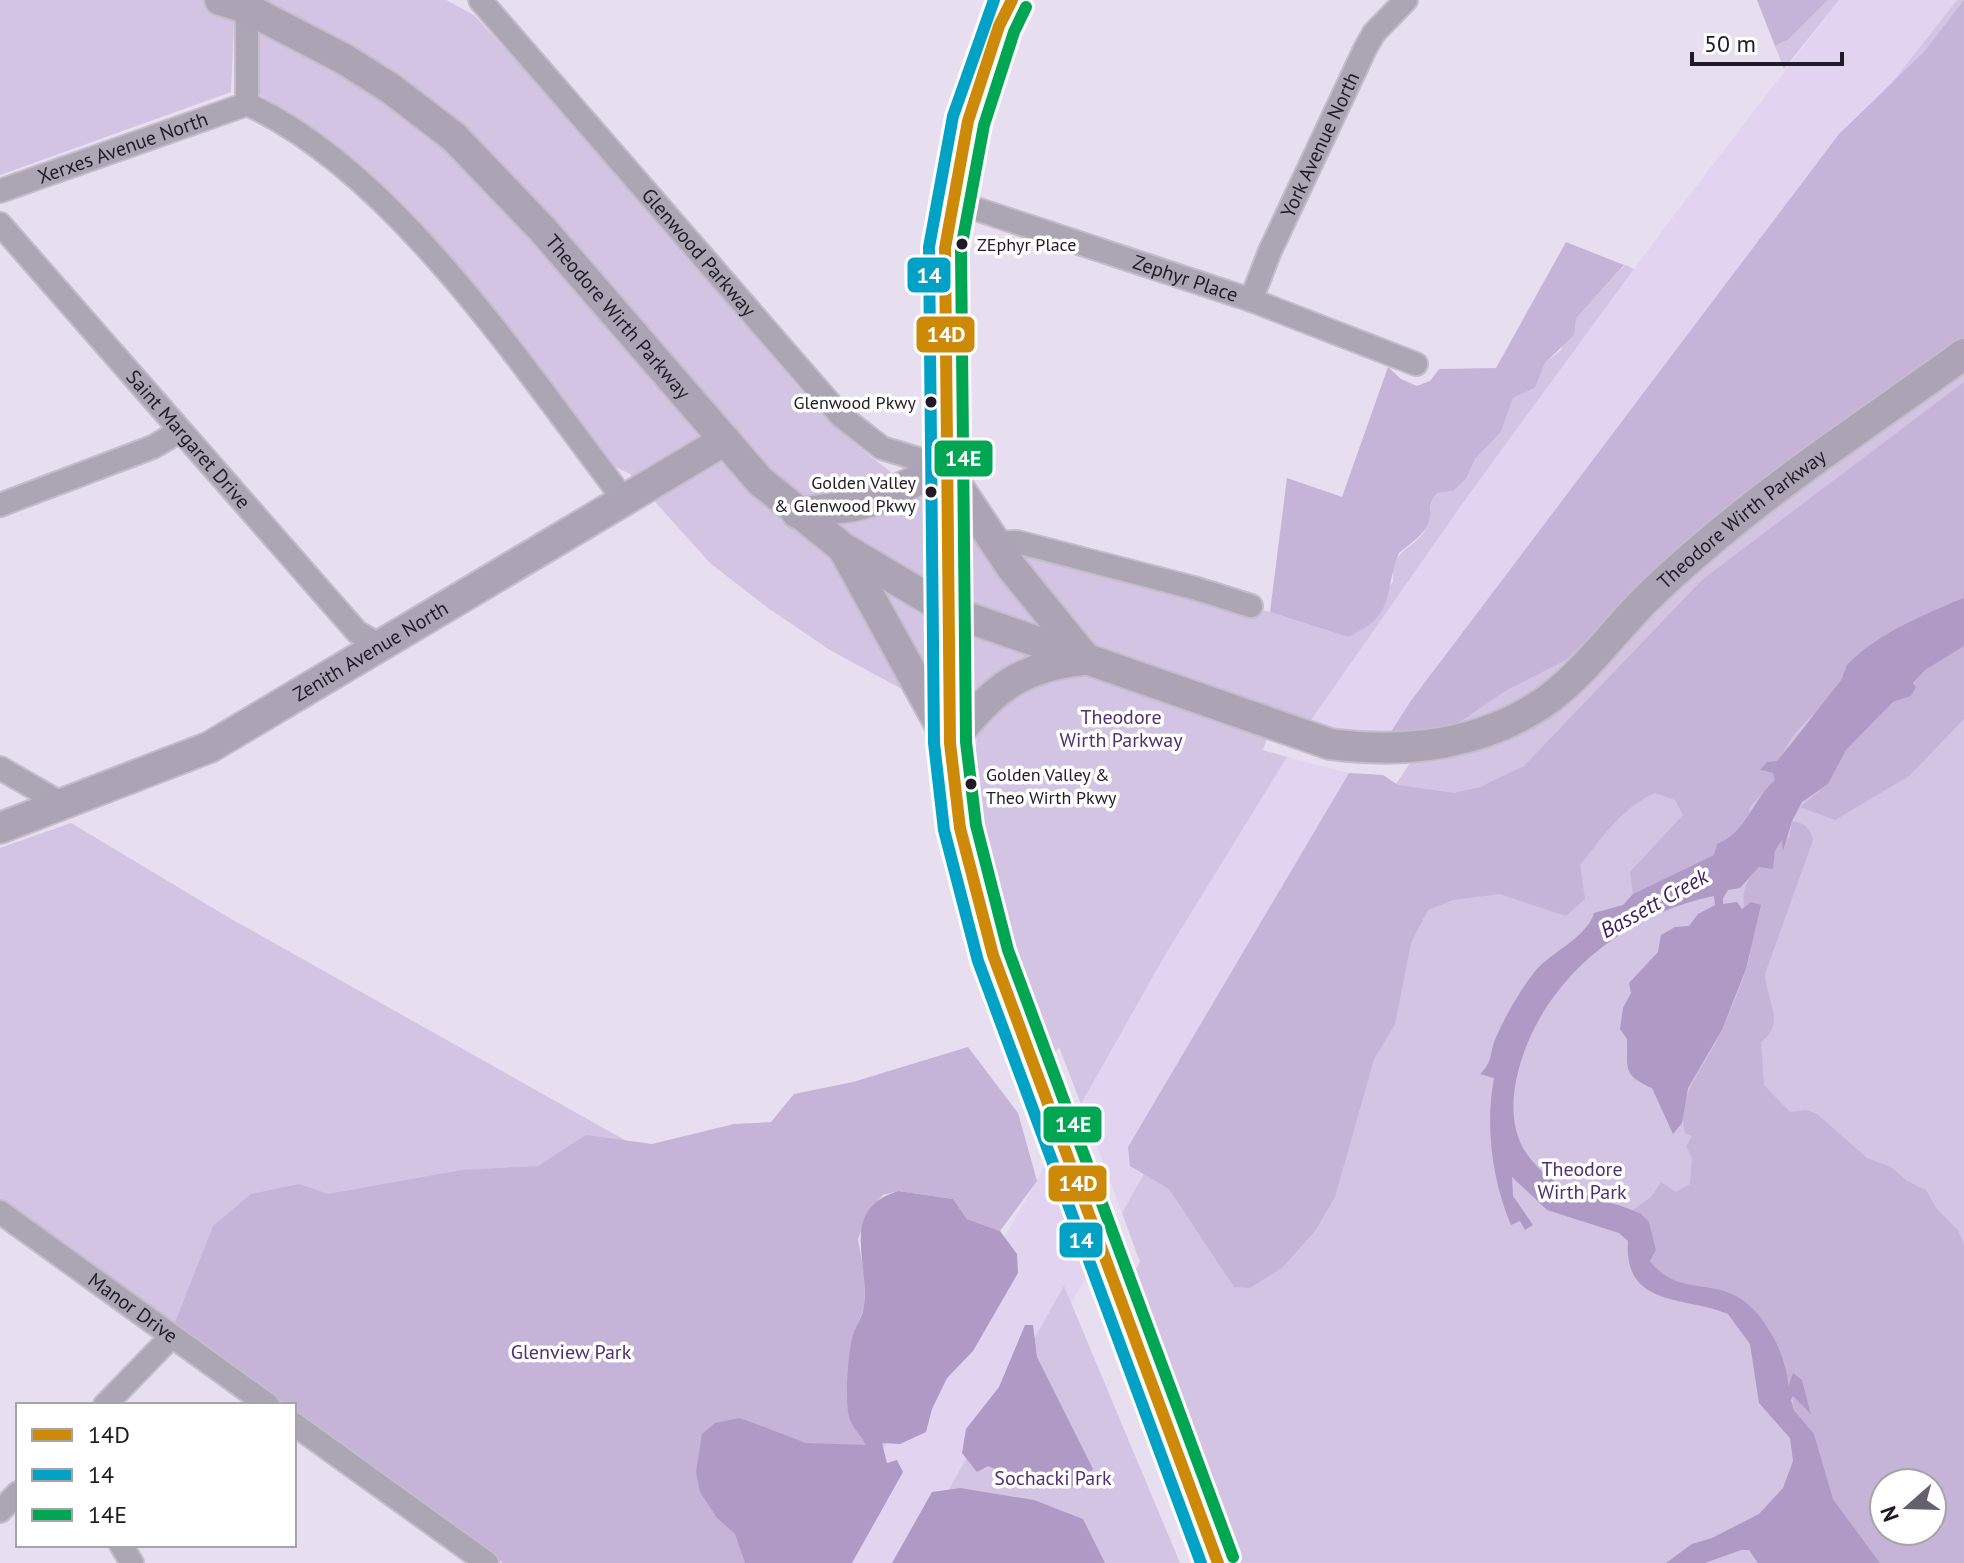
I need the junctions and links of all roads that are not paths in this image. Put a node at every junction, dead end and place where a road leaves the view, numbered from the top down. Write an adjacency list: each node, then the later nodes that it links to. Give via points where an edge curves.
1 (480, 0): 14 (street, Glenwood Parkway, via 841,416 882,448)
2 (1012, 0): 7 (street, via 975,97)
3 (1406, 0): 9 (street, York Avenue North, via 1365,49)
4 (238, 3): 5 (street); 13 (street, Theodore Wirth Parkway, via 390,88 454,137 535,220)
5 (247, 104): 6 (street, Xerxes Avenue North); 15 (street, via 304,135 405,227 473,304)
6 (0, 191)
7 (952, 201): 9 (street, Zephyr Place); 14 (street, via 943,293)
8 (0, 224): 12 (street, Saint Margaret Drive)
9 (1251, 300): 11 (street, Zephyr Place)
10 (1964, 354): 23 (street, Theodore Wirth Parkway, via 1702,548 1550,697 1495,728 1421,747 1330,744)
11 (1416, 364)
12 (180, 431): 16 (street, via 153,447); 22 (street, Saint Margaret Drive, via 357,632)
13 (725, 440): 15 (street, Zenith Avenue North); 17 (street, Theodore Wirth Parkway)
14 (945, 467): 17 (street, via 878,499); 18 (street); 21 (street)
15 (625, 501): 22 (street, Zenith Avenue North)
16 (0, 505)
17 (797, 513): 19 (street, Theodore Wirth Parkway)
18 (994, 543): 20 (street, via 1017,542); 23 (street)
19 (843, 548): 21 (street, Theodore Wirth Parkway); 24 (street)
20 (1251, 606)
21 (949, 611): 23 (street, Theodore Wirth Parkway); 24 (street)
22 (381, 646): 26 (street, Zenith Avenue North, via 210,747)
23 (1086, 660): 24 (street, via 1051,664 1005,684)
24 (950, 743): 36 (street, via 973,889)
25 (0, 768): 26 (street)
26 (64, 805): 27 (street, Zenith Avenue North)
27 (0, 828)
28 (0, 1212): 29 (street, Manor Drive)
29 (172, 1336): 30 (street); 31 (street, Manor Drive)
30 (107, 1403)
31 (265, 1403)
32 (296, 1425): 35 (street)
33 (16, 1495): 34 (street)
34 (0, 1511)
35 (487, 1563)
36 (1218, 1563)

